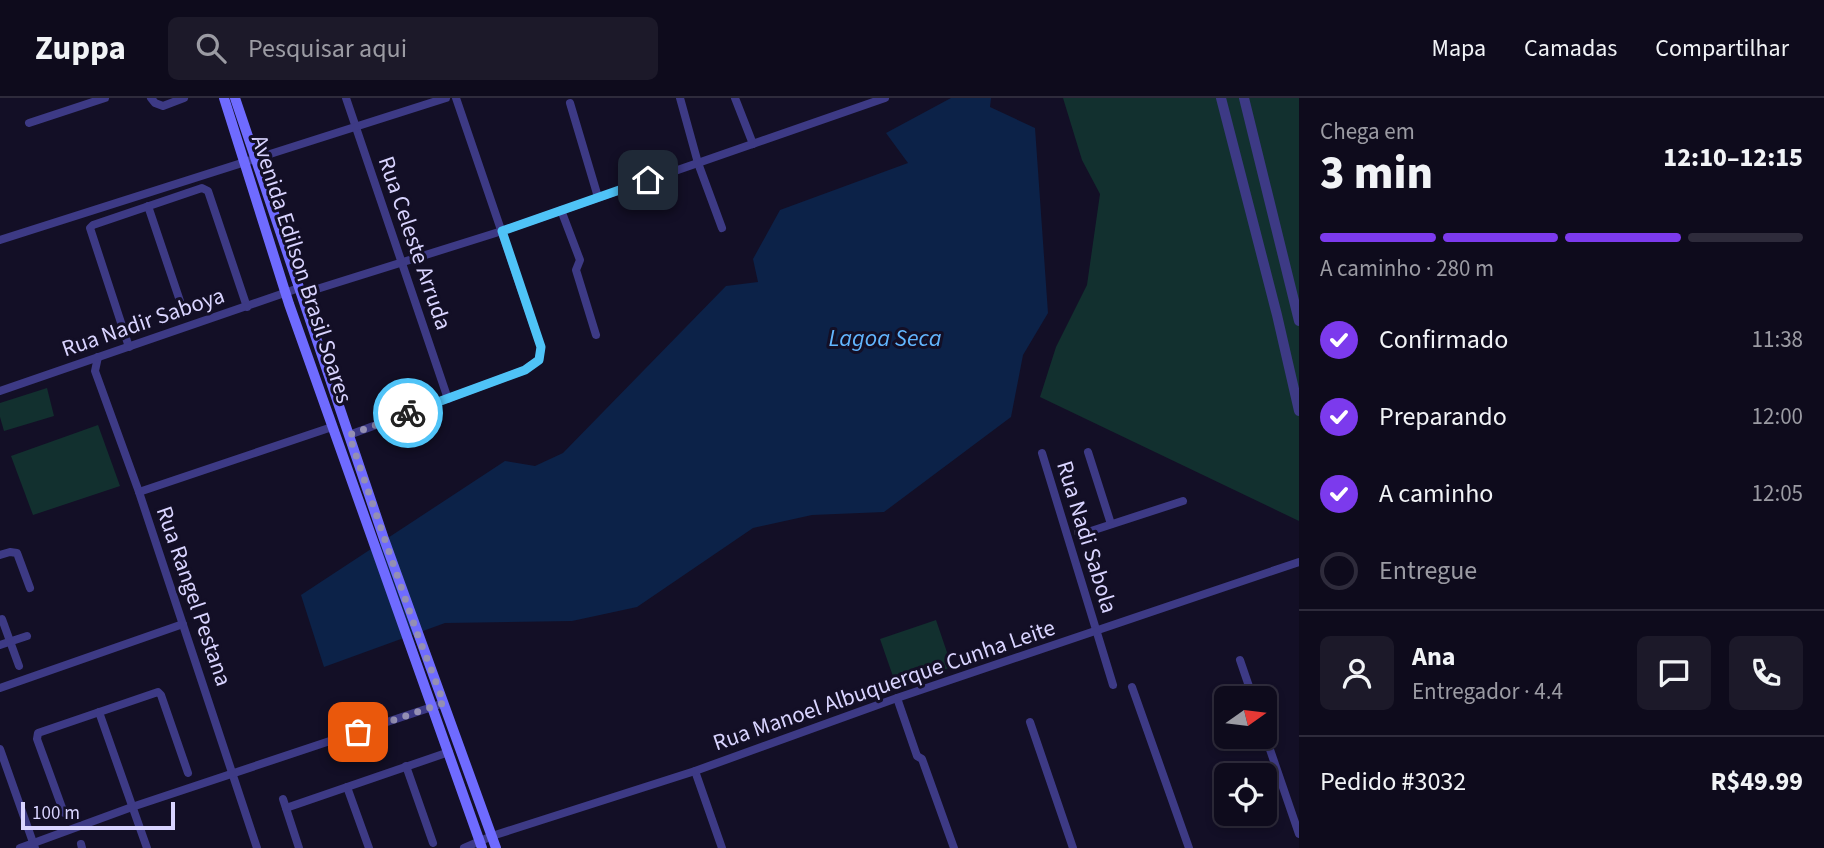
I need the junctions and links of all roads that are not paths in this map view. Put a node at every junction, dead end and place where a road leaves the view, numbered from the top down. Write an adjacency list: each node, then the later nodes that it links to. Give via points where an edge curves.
1 (105, 98): 15 (street)
2 (151, 98): 3 (street, via 163,106)
3 (184, 98)
4 (224, 98): 18 (main road, Avenida Edilson Brasil Soares)
5 (235, 98): 18 (main road, Avenida Edilson Brasil Soares)
6 (346, 98): 16 (street, Rua Celeste Arruda)
7 (446, 98): 16 (street)
8 (456, 98): 24 (street)
9 (680, 98): 19 (street)
10 (735, 98): 17 (street)
11 (885, 98): 17 (street, Rua Nadir Saboya)
12 (1221, 98): 37 (street)
13 (1244, 98): 31 (street)
14 (570, 103): 20 (street)
15 (29, 123)
16 (356, 127): 18 (street); 26 (street, Rua Celeste Arruda)
17 (753, 144): 19 (street, Rua Nadir Saboya)
18 (249, 161): 25 (street); 27 (main road, Avenida Edilson Brasil Soares); 28 (main road, Avenida Edilson Brasil Soares)
19 (698, 163): 20 (street, Rua Nadir Saboya); 23 (street)
20 (598, 197): 22 (street, Rua Nadir Saboya)
21 (148, 206): 29 (street); 30 (street, via 202,188 208,191); 33 (street, via 90,228)
22 (561, 210): 24 (street, Rua Nadir Saboya); 32 (street, via 580,260 576,270)
23 (722, 228)
24 (502, 231): 26 (street, Rua Nadir Saboya); 36 (street, via 541,347 539,360)
25 (0, 240)
26 (402, 264): 27 (street, Rua Nadir Saboya); 36 (street, Rua Celeste Arruda)
27 (300, 291): 28 (street, Rua Nadir Saboya); 39 (main road, Avenida Edilson Brasil Soares)
28 (285, 292): 30 (street, Rua Nadir Saboya); 38 (main road, Avenida Edilson Brasil Soares)
29 (181, 304)
30 (247, 307): 33 (street, Rua Nadir Saboya)
31 (1299, 320)
32 (596, 335)
33 (129, 347): 34 (street, Rua Nadir Saboya)
34 (98, 357): 35 (street, Rua Nadir Saboya); 42 (street, Rua Rangel Pestana, via 95,371)
35 (0, 390)
36 (448, 399): 39 (street)
37 (1299, 411)
38 (332, 427): 42 (street); 52 (main road, Avenida Edilson Brasil Soares, via 374,546)
39 (349, 435): 52 (main road, Avenida Edilson Brasil Soares)
40 (1088, 452): 44 (street)
41 (1042, 453): 45 (street, Rua Nadi Sabola)
42 (139, 492): 50 (street, Rua Rangel Pestana)
43 (1183, 501): 44 (street)
44 (1111, 524): 45 (street)
45 (1077, 535): 51 (street, Rua Nadi Sabola)
46 (0, 555): 48 (street, via 17,553)
47 (1299, 562): 51 (street, Rua Manoel Albuquerque Cunha Leite)
48 (30, 588)
49 (2, 619): 54 (street)
50 (183, 624): 61 (street); 73 (street, Rua Rangel Pestana)
51 (1096, 631): 58 (street, Rua Nadi Sabola); 62 (street, Rua Manoel Albuquerque Cunha Leite)
52 (412, 635): 63 (main road, Avenida Edilson Brasil Soares); 64 (main road, Avenida Edilson Brasil Soares)
53 (27, 636): 54 (street)
54 (10, 642): 55 (street); 57 (street)
55 (0, 645)
56 (1240, 660): 59 (street)
57 (19, 666)
58 (1112, 685)
59 (1249, 686)
60 (1132, 687): 94 (street)
61 (0, 688)
62 (897, 698): 71 (street, Rua Manoel Albuquerque Cunha Leite); 92 (street)
63 (444, 703): 64 (street); 69 (main road, Avenida Edilson Brasil Soares)
64 (433, 707): 69 (main road, Avenida Edilson Brasil Soares); 73 (street)
65 (99, 712): 72 (street, via 158,692); 76 (street); 78 (street, via 37,735)
66 (1030, 722): 93 (street)
67 (0, 749): 83 (street)
68 (1270, 749): 79 (street)
69 (456, 758): 70 (street); 80 (main road, Avenida Edilson Brasil Soares); 82 (main road, Avenida Edilson Brasil Soares)
70 (406, 766): 74 (street); 81 (street)
71 (695, 771): 80 (street, Rua Manoel Albuquerque Cunha Leite); 91 (street)
72 (188, 773)
73 (233, 773): 76 (street); 86 (street, Rua Rangel Pestana)
74 (346, 787): 77 (street); 88 (street)
75 (283, 799): 77 (street)
76 (132, 807): 83 (street); 85 (street)
77 (286, 808): 87 (street)
78 (64, 813)
79 (1299, 834)
80 (492, 836): 82 (street, Rua Manoel Albuquerque Cunha Leite); 90 (main road, Avenida Edilson Brasil Soares)
81 (433, 842)
82 (482, 845): 89 (street, Rua Manoel Albuquerque Cunha Leite)
83 (34, 846): 84 (street)
84 (20, 848)
85 (147, 848)
86 (257, 848)
87 (299, 848)
88 (369, 848)
89 (464, 848)
90 (496, 848)
91 (722, 848)
92 (954, 848)
93 (1073, 848)
94 (1189, 848)

